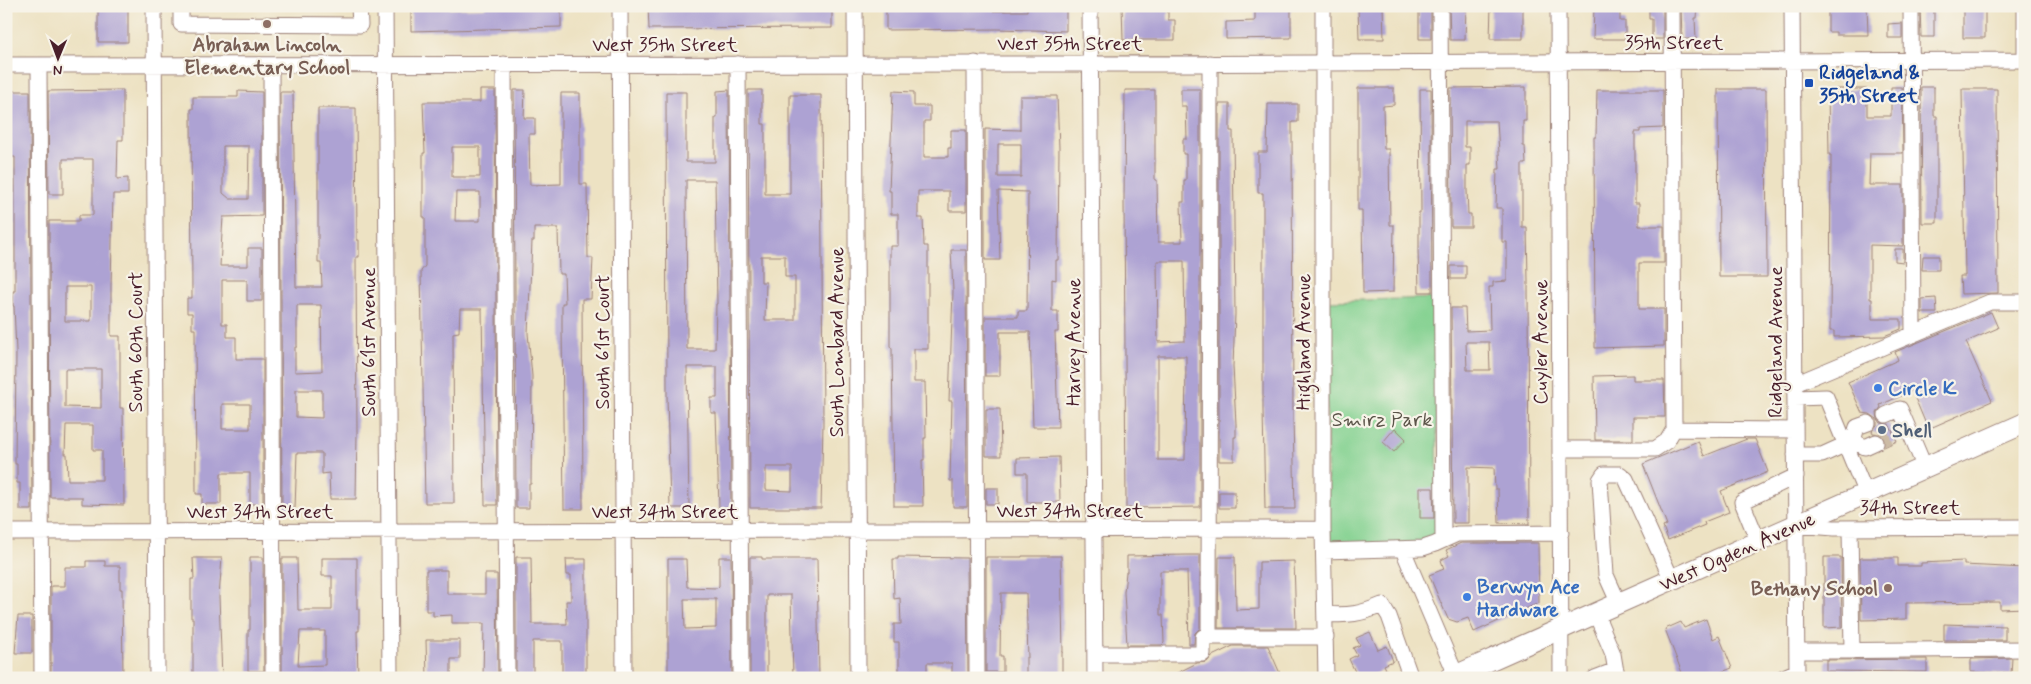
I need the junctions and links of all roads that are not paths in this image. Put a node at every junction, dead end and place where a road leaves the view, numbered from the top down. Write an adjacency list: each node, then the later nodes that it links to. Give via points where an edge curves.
1 (154, 6): 33 (street, South 60th Court)
2 (181, 6): 3 (street, via 182,24 360,25)
3 (359, 6)
4 (386, 6): 25 (street, South 61st Avenue)
5 (620, 6): 27 (street, South 61st Court)
6 (855, 6): 29 (street, South Lombard Avenue)
7 (1090, 6): 30 (street, Harvey Avenue)
8 (1322, 6): 24 (street, Highland Avenue)
9 (1440, 6): 18 (street)
10 (1558, 6): 19 (street, Cuyler Avenue)
11 (1672, 6): 20 (street)
12 (1792, 6): 21 (street, Ridgeland Avenue)
13 (1911, 6): 16 (street)
14 (2024, 6): 15 (street)
15 (2025, 54)
16 (1911, 60): 17 (street, 35th Street); 21 (street, 35th Street); 36 (street)
17 (2025, 60)
18 (1440, 62): 19 (street, 35th Street); 24 (street, 35th Street); 67 (street)
19 (1558, 62): 20 (street, 35th Street); 45 (street, Cuyler Avenue)
20 (1673, 62): 21 (street, 35th Street); 41 (street)
21 (1793, 62): 37 (street, Ridgeland Avenue)
22 (975, 63): 29 (street, West 35th Street); 30 (street, West 35th Street); 57 (street)
23 (1210, 63): 24 (street, West 35th Street); 30 (street, West 35th Street); 53 (street)
24 (1323, 63): 54 (street, Highland Avenue)
25 (386, 64): 26 (street, West 35th Street); 34 (street, West 35th Street); 59 (street, South 61st Avenue)
26 (504, 64): 27 (street, West 35th Street); 60 (street)
27 (621, 64): 28 (street, West 35th Street); 61 (street, South 61st Court)
28 (738, 64): 29 (street, West 35th Street); 55 (street)
29 (855, 64): 56 (street, South Lombard Avenue)
30 (1091, 64): 58 (street, Harvey Avenue)
31 (6, 65): 32 (street, West 35th Street)
32 (38, 65): 33 (street, West 35th Street); 63 (street)
33 (154, 65): 34 (street, West 35th Street); 64 (street, South 60th Court)
34 (271, 65): 65 (street)
35 (2025, 302): 36 (street, via 1990,302)
36 (1913, 335): 37 (street)
37 (1795, 391): 42 (street, Ridgeland Avenue); 43 (street, via 1826,397)
38 (1886, 415): 47 (street, via 1900,409 1901,431)
39 (1868, 423): 43 (street, via 1857,428)
40 (2025, 424): 47 (main road, West Ogden Avenue)
41 (1674, 429): 42 (street); 45 (street, via 1667,441 1654,449)
42 (1795, 430): 46 (street, Ridgeland Avenue)
43 (1849, 442): 44 (street, via 1865,447); 46 (street, via 1822,455); 49 (street)
44 (1876, 442)
45 (1560, 449): 66 (street, Cuyler Avenue)
46 (1795, 455): 48 (street, Ridgeland Avenue)
47 (1925, 468): 49 (main road, West Ogden Avenue)
48 (1796, 476): 50 (street, Ridgeland Avenue); 68 (street, via 1742,502)
49 (1866, 494): 50 (main road, West Ogden Avenue)
50 (1796, 525): 52 (street, 34th Street); 68 (main road, West Ogden Avenue); 79 (street, Ridgeland Avenue)
51 (2025, 527): 52 (street, 34th Street)
52 (1850, 528): 80 (street)
53 (1210, 529): 54 (street, West 34th Street); 58 (street, West 34th Street); 77 (street)
54 (1323, 529): 69 (street, Highland Avenue)
55 (740, 530): 56 (street, West 34th Street); 61 (street, West 34th Street); 91 (street)
56 (857, 530): 57 (street, West 34th Street); 92 (street, South Lombard Avenue)
57 (976, 530): 58 (street, West 34th Street); 93 (street)
58 (1094, 530): 81 (street, Harvey Avenue)
59 (389, 531): 60 (street, West 34th Street); 65 (street, West 34th Street); 88 (street, South 61st Avenue)
60 (505, 531): 61 (street, West 34th Street); 89 (street)
61 (623, 531): 90 (street, South 61st Court)
62 (6, 532): 63 (street, West 34th Street)
63 (43, 532): 64 (street, West 34th Street); 85 (street)
64 (156, 532): 65 (street, West 34th Street); 86 (street, South 60th Court)
65 (273, 532): 87 (street)
66 (1561, 534): 67 (street, via 1457,534); 75 (street, Cuyler Avenue)
67 (1443, 539): 70 (street, via 1423,548)
68 (1758, 541): 71 (main road, West Ogden Avenue)
69 (1324, 550): 70 (street); 73 (street, Highland Avenue)
70 (1403, 550): 84 (street)
71 (1672, 580): 72 (main road, West Ogden Avenue); 72 (street, via 1626,479 1620,474 1604,474 1600,480 1606,575)
72 (1619, 604): 74 (main road, West Ogden Avenue)
73 (1325, 614): 76 (street, Highland Avenue); 96 (street, via 1346,616 1382,605)
74 (1596, 614): 75 (main road, West Ogden Avenue); 82 (street, via 1613,654)
75 (1561, 629): 84 (main road, West Ogden Avenue); 97 (street, Cuyler Avenue)
76 (1326, 637): 77 (street); 95 (street, Highland Avenue)
77 (1209, 638): 81 (street, via 1203,637 1203,654)
78 (2025, 649): 80 (street)
79 (1796, 651): 80 (street); 83 (street, Ridgeland Avenue)
80 (1852, 651)
81 (1095, 654): 94 (street, Harvey Avenue)
82 (1616, 674): 98 (street)
83 (1797, 674): 99 (street)
84 (1453, 676)
85 (42, 678)
86 (157, 678)
87 (274, 678)
88 (390, 678)
89 (507, 678)
90 (624, 678)
91 (741, 678)
92 (858, 678)
93 (977, 678)
94 (1095, 678)
95 (1326, 678)
96 (1411, 678)
97 (1562, 678)
98 (1594, 678)
99 (1782, 678)

